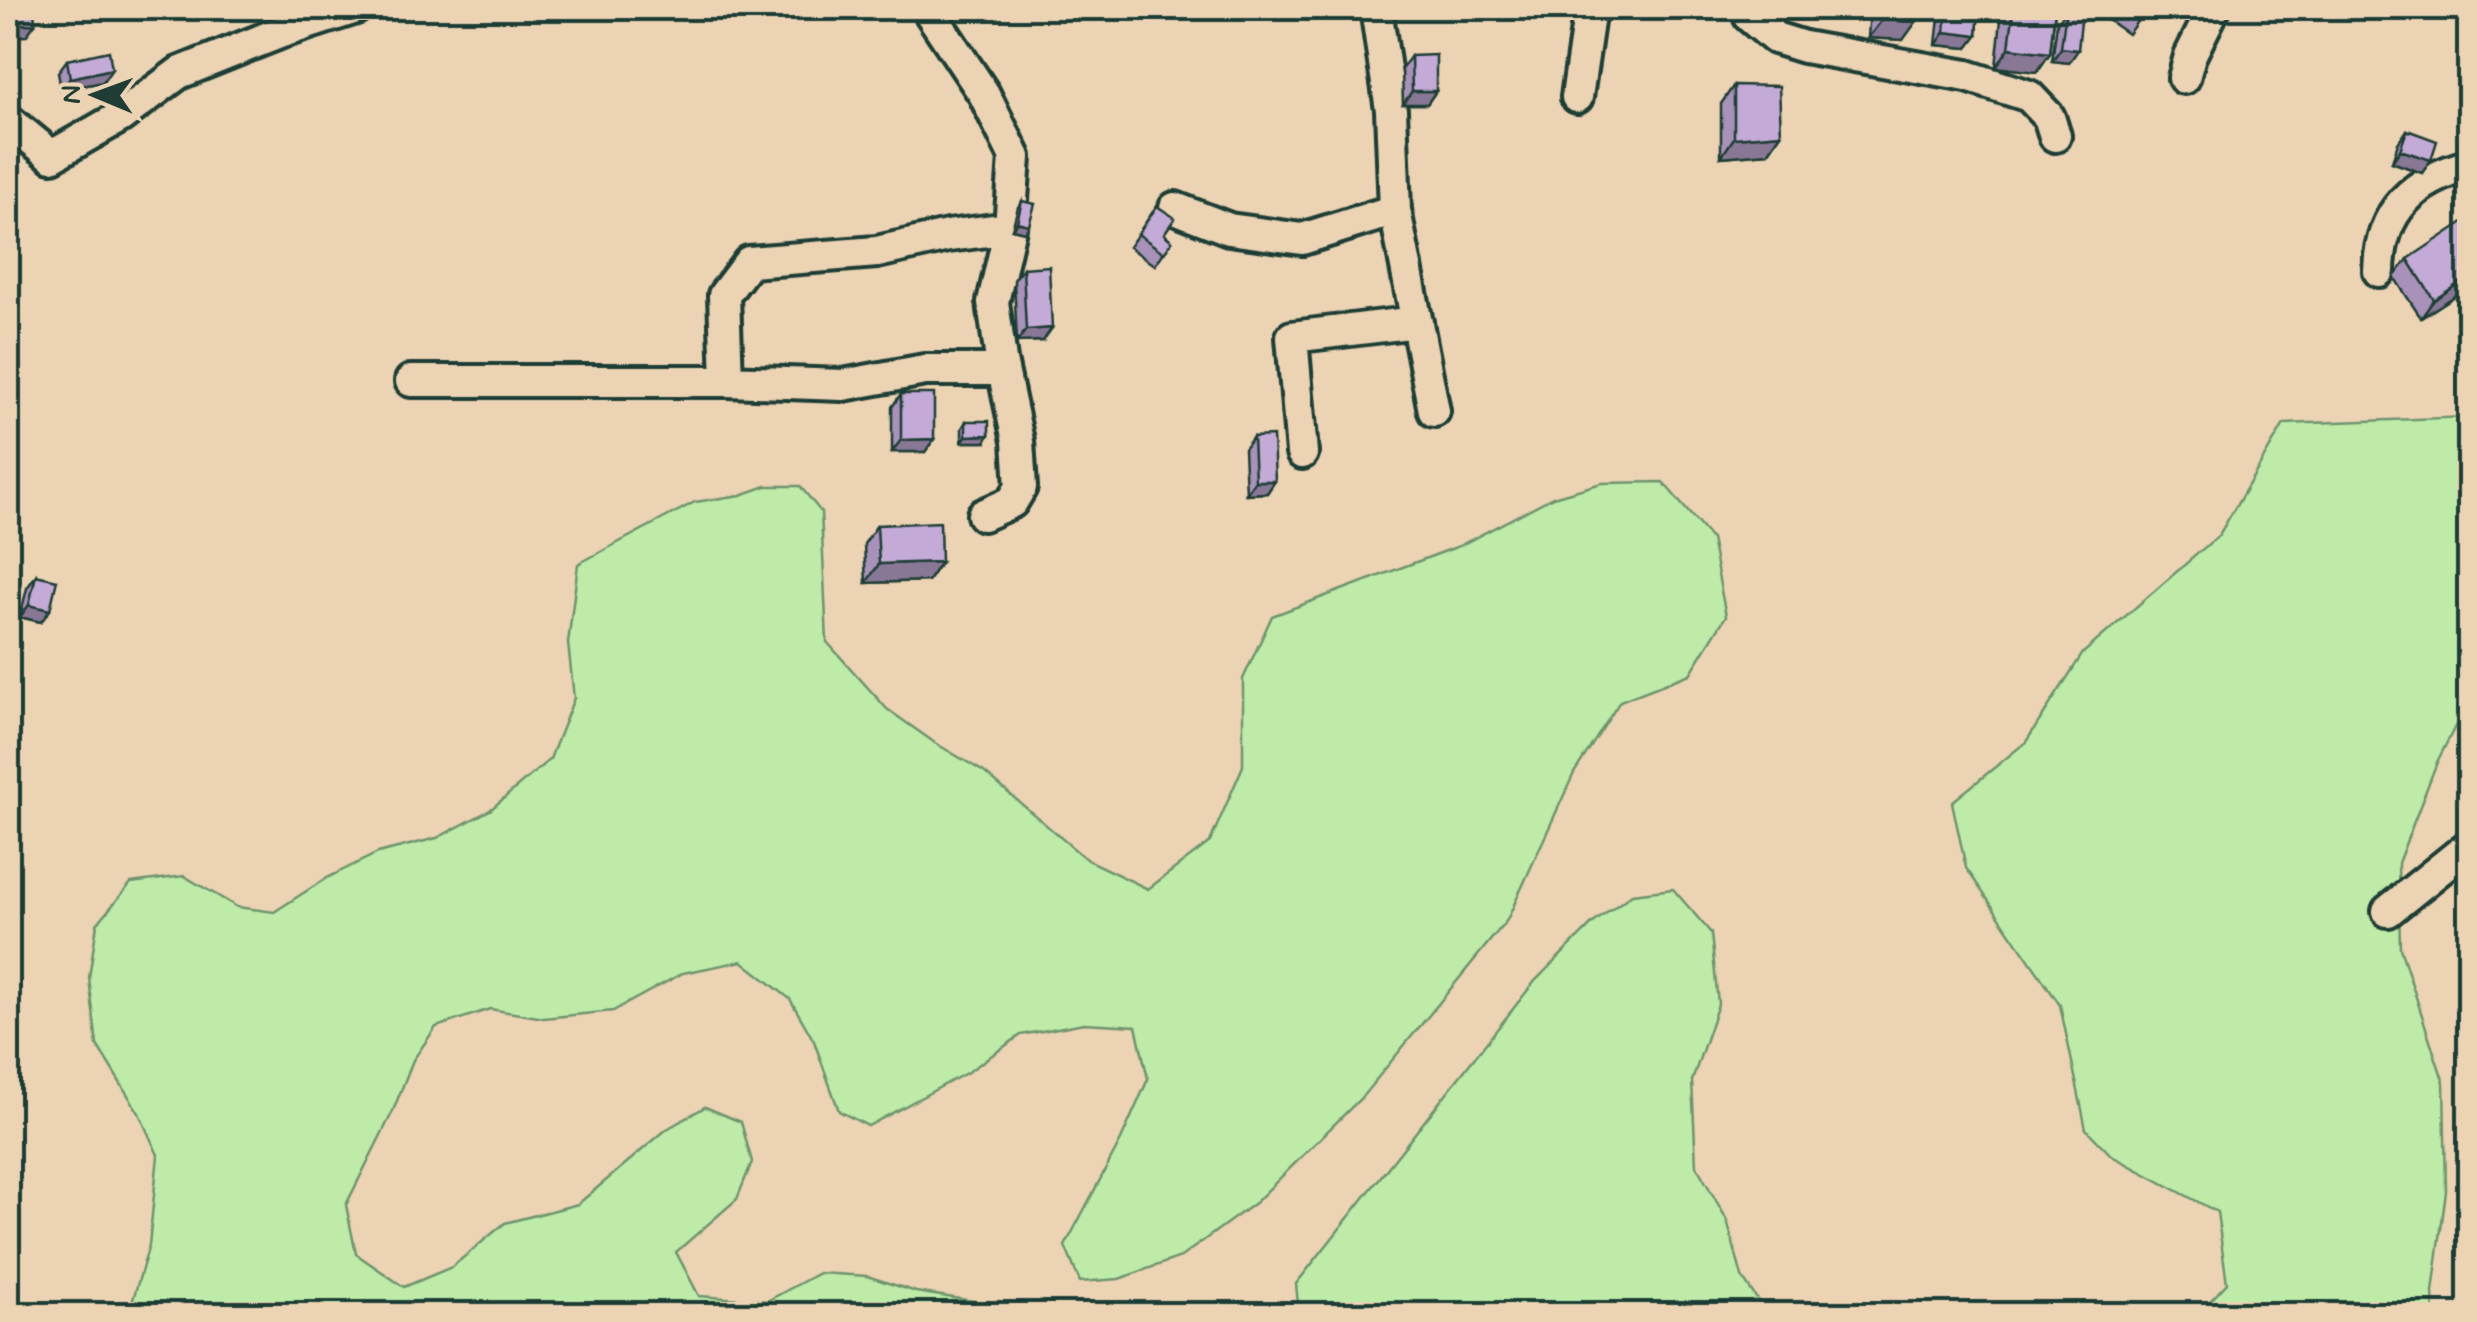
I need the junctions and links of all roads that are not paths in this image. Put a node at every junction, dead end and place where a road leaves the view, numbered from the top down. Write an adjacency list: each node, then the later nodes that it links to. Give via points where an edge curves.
1 (356, 8): 9 (street, via 179,73 52,156)
2 (926, 8): 14 (street, via 1012,145)
3 (1376, 8): 13 (street)
4 (1590, 8): 8 (street)
5 (1752, 8): 10 (street, via 1750,17 1775,38 1967,76 2029,96 2049,117)
6 (2214, 8): 7 (street)
7 (2184, 78)
8 (1577, 96)
9 (8, 120)
10 (2055, 136)
11 (2470, 165): 15 (street, via 2435,174 2399,206 2380,244)
12 (1175, 208): 13 (street, via 1229,229 1302,239)
13 (1396, 210): 16 (street)
14 (1010, 228): 17 (street, via 994,302); 19 (street, via 877,252 749,262 724,295)
15 (2379, 271)
16 (1417, 322): 20 (street); 21 (street, via 1292,337)
17 (1003, 370): 19 (street, via 925,370 843,384); 22 (street, via 1021,487 1012,502)
18 (411, 381): 19 (street)
19 (726, 381)
20 (1434, 410)
21 (1302, 453)
22 (983, 514)
23 (2470, 845): 24 (street)
24 (2388, 911)

